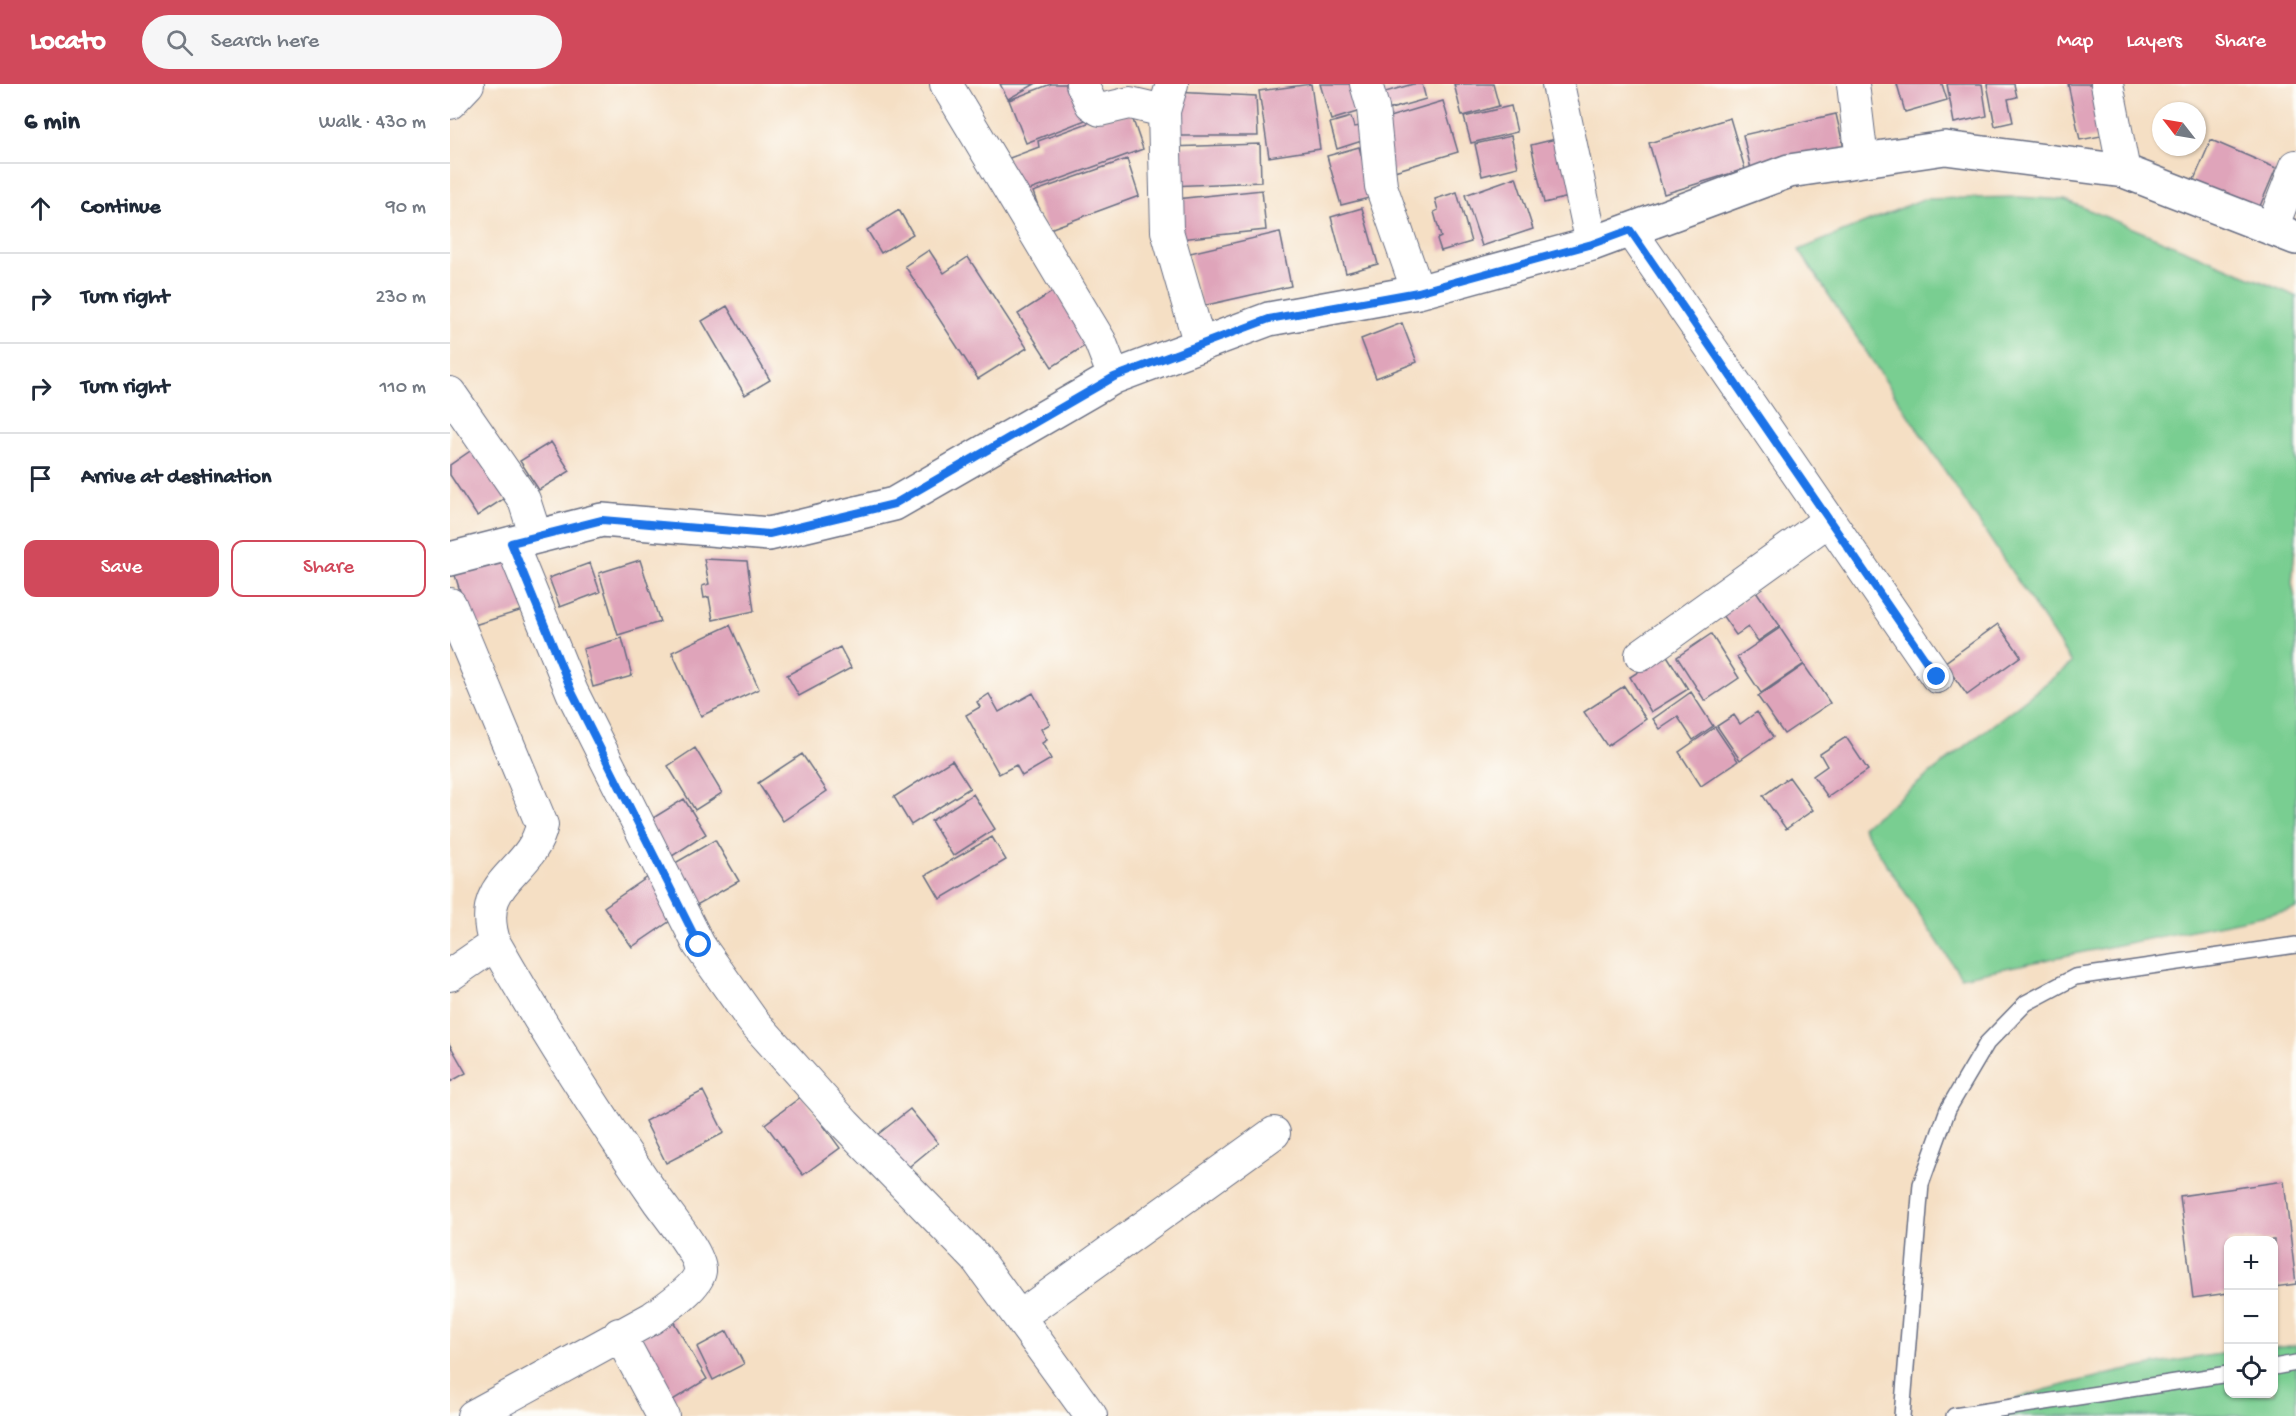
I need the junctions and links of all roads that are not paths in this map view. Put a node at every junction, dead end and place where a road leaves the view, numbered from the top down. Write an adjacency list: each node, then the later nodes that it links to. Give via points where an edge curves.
1 (468, 84): 9 (street)
2 (946, 84): 18 (street, via 1100,341)
3 (1082, 84): 8 (street, via 1091,104 1100,110)
4 (1366, 84): 16 (street, via 1373,108 1381,186)
5 (1558, 84): 15 (street)
6 (1853, 84): 10 (street)
7 (2107, 84): 12 (street)
8 (1168, 97): 17 (street, via 1167,231)
9 (450, 103)
10 (1862, 160): 12 (street, via 1945,148); 13 (street, via 1789,171)
11 (2296, 166): 14 (street)
12 (2124, 171): 14 (street)
13 (1630, 230): 15 (street); 20 (street)
14 (2284, 233)
15 (1592, 244): 16 (street)
16 (1418, 292): 17 (street, via 1269,319)
17 (1200, 345): 18 (street)
18 (1114, 377): 21 (street, via 894,504 769,534 602,520)
19 (450, 393): 21 (street, via 524,500)
20 (1829, 520): 24 (street); 25 (street)
21 (524, 540): 22 (street); 30 (street, via 572,692 699,945 752,1020 845,1124 976,1258)
22 (450, 559)
23 (450, 604): 26 (street, via 542,825 538,841 490,903 488,924)
24 (1641, 655)
25 (1937, 677)
26 (495, 944): 28 (street); 31 (street, via 699,1263 695,1282 678,1298 652,1318)
27 (2296, 945): 38 (lane, via 2075,977 2026,1003 1987,1043 1948,1109 1921,1184)
28 (450, 975)
29 (1274, 1133): 30 (street)
30 (1019, 1317): 37 (street)
31 (619, 1334): 35 (street); 36 (street)
32 (2296, 1363): 33 (lane)
33 (2278, 1366)
34 (2224, 1375): 39 (lane)
35 (473, 1416)
36 (663, 1416)
37 (1091, 1416)
38 (1902, 1416)
39 (1954, 1416)

